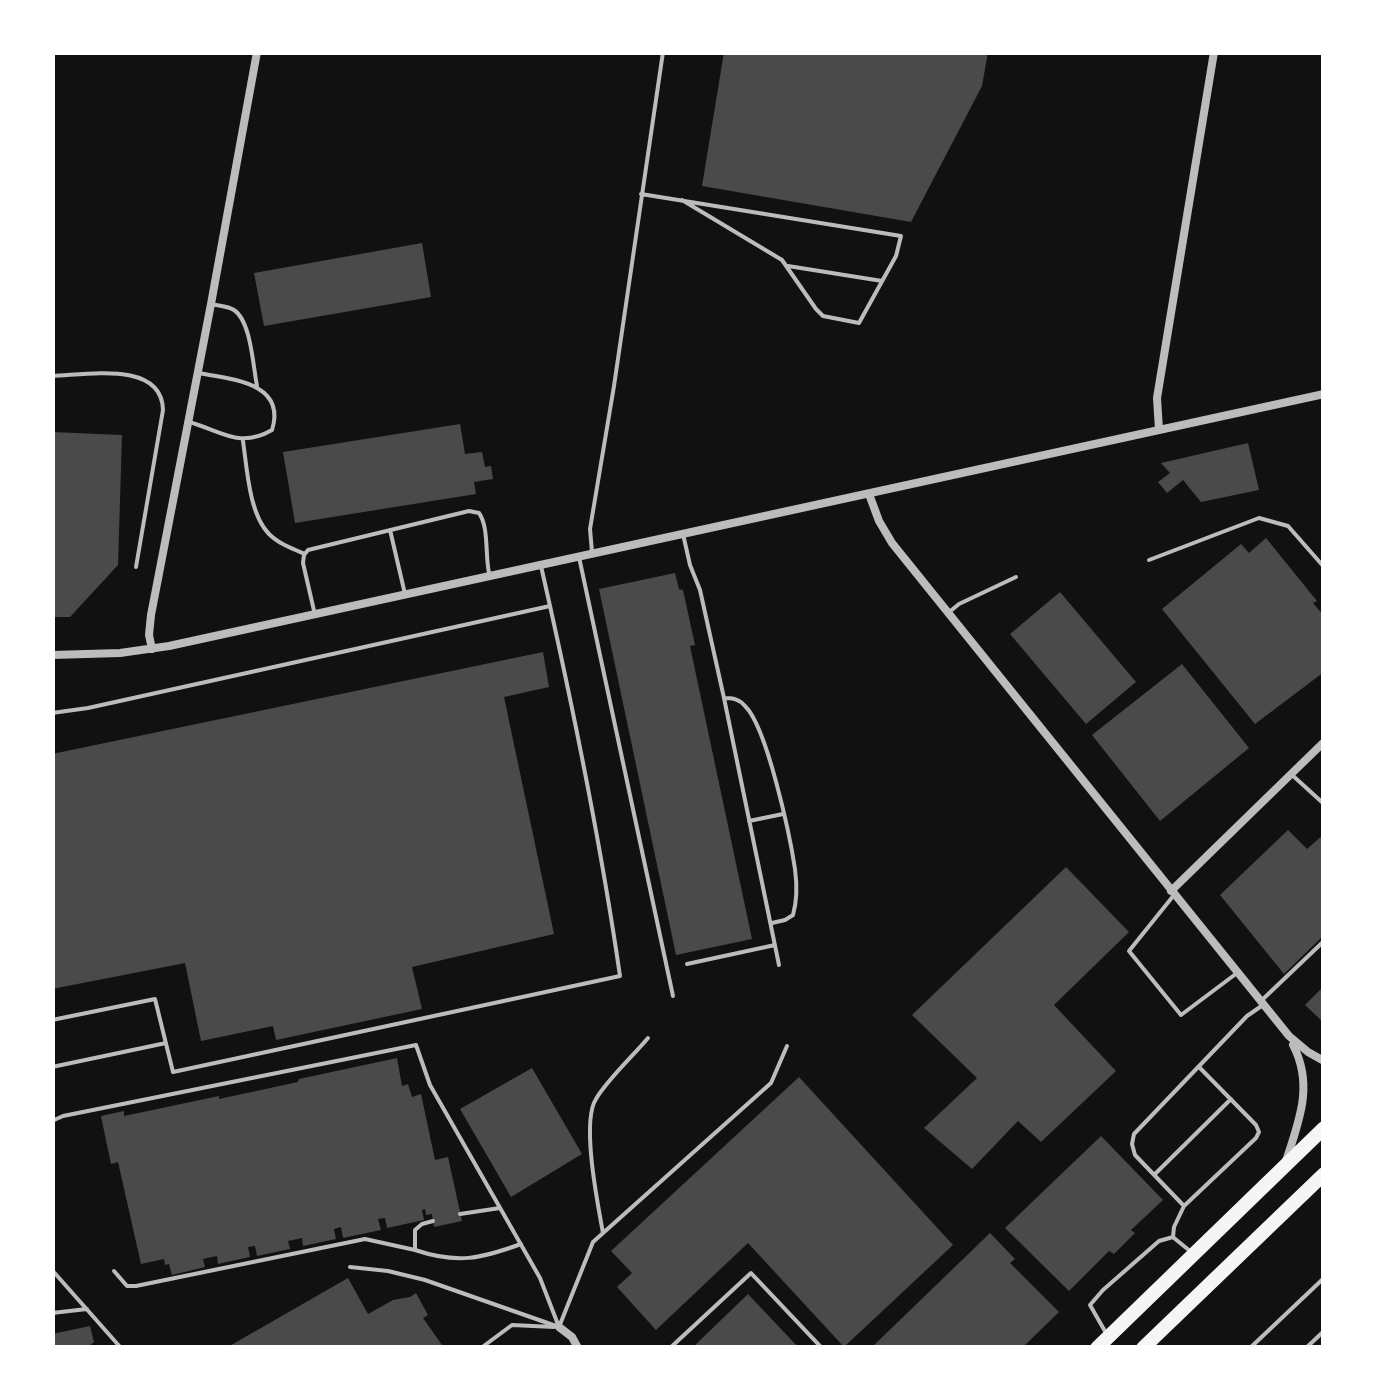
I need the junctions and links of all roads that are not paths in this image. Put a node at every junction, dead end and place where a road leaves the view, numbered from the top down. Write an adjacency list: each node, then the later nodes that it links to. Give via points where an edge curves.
1 (257, 52): 8 (street)
2 (662, 52): 4 (lane)
3 (1214, 52): 14 (street, via 1157,398)
4 (640, 194): 5 (lane); 20 (lane, via 590,528)
5 (682, 200): 6 (lane); 7 (lane, via 902,236)
6 (788, 266): 7 (lane); 7 (lane, via 819,313 844,321 859,323)
7 (882, 281)
8 (211, 304): 9 (street); 11 (lane, via 238,312 245,323)
9 (198, 373): 11 (lane); 13 (street)
10 (52, 376): 25 (lane, via 131,374 148,380 162,398)
11 (257, 388): 15 (lane, via 274,406 276,420 272,430)
12 (1324, 394): 14 (street)
13 (188, 422): 15 (lane); 32 (street, via 150,615)
14 (1160, 430): 16 (street)
15 (243, 440): 19 (lane, via 252,502 267,533)
16 (869, 494): 18 (street); 30 (street, via 892,543)
17 (390, 530): 19 (lane); 26 (lane, via 479,513); 28 (lane)
18 (684, 534): 20 (street); 34 (lane)
19 (305, 554): 31 (lane)
20 (592, 554): 21 (street)
21 (579, 557): 23 (street); 48 (lane)
22 (1149, 560): 24 (lane, via 1259,518 1288,526)
23 (541, 566): 26 (street); 29 (lane)
24 (1324, 566)
25 (136, 567)
26 (490, 577): 28 (street)
27 (1016, 577): 30 (lane)
28 (405, 595): 31 (street)
29 (550, 606): 35 (lane); 53 (lane, via 620,976 172,1072)
30 (948, 613): 41 (street)
31 (315, 615): 32 (street)
32 (152, 650): 33 (street)
33 (52, 655)
34 (724, 698): 39 (lane, via 751,713); 40 (lane)
35 (52, 713)
36 (1324, 742): 37 (street)
37 (1291, 774): 38 (lane); 41 (street)
38 (1324, 804)
39 (784, 814): 40 (lane); 42 (lane, via 795,912)
40 (748, 822): 42 (lane)
41 (1172, 893): 47 (street); 47 (lane, via 1129,951 1139,964 1182,1016)
42 (770, 924): 44 (lane)
43 (1324, 941): 49 (lane)
44 (774, 945): 45 (lane); 46 (lane)
45 (687, 964)
46 (779, 965)
47 (1237, 973): 49 (street)
48 (673, 996)
49 (1262, 1003): 51 (street); 57 (lane)
50 (52, 1020): 53 (lane, via 156,999)
51 (1288, 1036): 55 (street); 61 (street, via 1303,1072 1304,1104)
52 (648, 1038): 68 (lane, via 593,1102 593,1183)
53 (166, 1043): 56 (lane)
54 (787, 1046): 68 (lane, via 770,1083)
55 (1324, 1060)
56 (52, 1066)
57 (1200, 1067): 58 (lane); 63 (lane, via 1134,1134 1135,1155)
58 (1230, 1099): 63 (lane); 64 (lane, via 1259,1132)
59 (52, 1120): 65 (lane, via 416,1045 430,1085)
60 (1324, 1128): 61 (highway)
61 (1285, 1166): 72 (highway)
62 (1324, 1174): 87 (highway)
63 (1154, 1175): 64 (lane)
64 (1184, 1206): 69 (lane)
65 (500, 1208): 66 (lane); 70 (lane)
66 (460, 1214)
67 (433, 1222): 71 (lane, via 415,1230)
68 (603, 1233): 79 (lane)
69 (1173, 1237): 72 (lane); 81 (lane, via 1159,1241 1090,1305)
70 (521, 1244): 71 (lane, via 454,1260); 79 (lane)
71 (415, 1250): 75 (lane, via 364,1240 136,1286 127,1286)
72 (1193, 1254): 81 (highway)
73 (350, 1267): 79 (lane, via 424,1280)
74 (52, 1270): 77 (lane)
75 (114, 1271)
76 (1324, 1278): 88 (lane)
77 (88, 1309): 78 (lane); 82 (lane)
78 (52, 1313)
79 (559, 1327): 83 (lane, via 512,1325); 84 (street)
80 (1324, 1331): 89 (lane)
81 (1102, 1342)
82 (121, 1348)
83 (481, 1348)
84 (578, 1348)
85 (670, 1348): 86 (lane, via 751,1273)
86 (822, 1348)
87 (1143, 1348)
88 (1250, 1348)
89 (1306, 1348)

